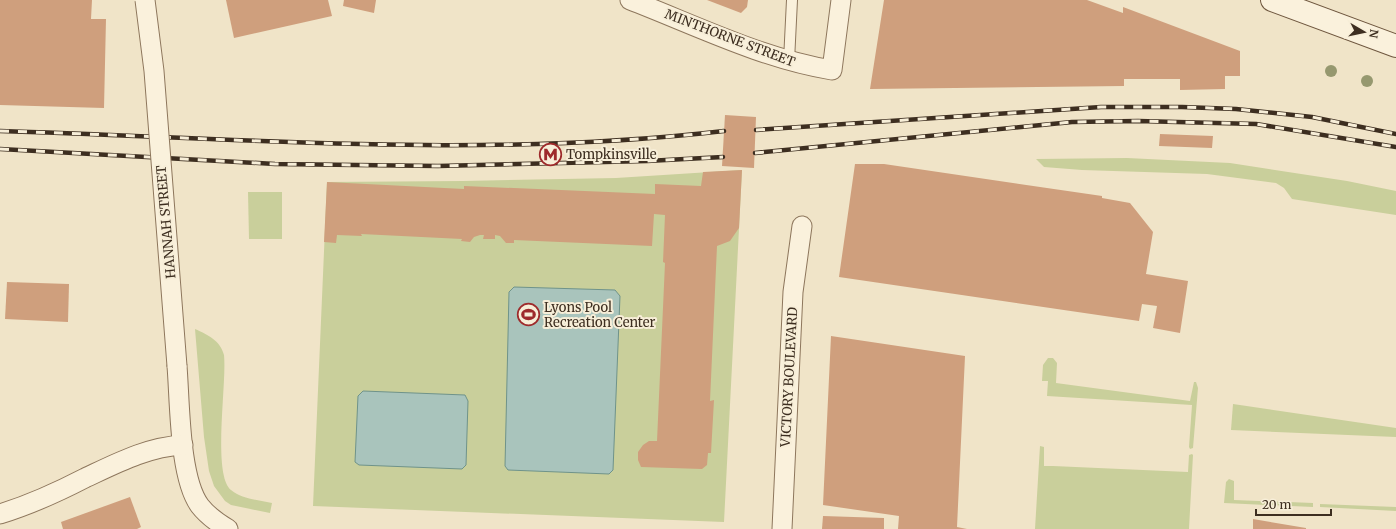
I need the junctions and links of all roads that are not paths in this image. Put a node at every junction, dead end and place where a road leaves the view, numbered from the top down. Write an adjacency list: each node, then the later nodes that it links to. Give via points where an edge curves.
1 (146, 0): 9 (street, HANNAH STREET, bridge, via 154,71)
2 (630, 0): 7 (street, MINTHORNE STREET)
3 (792, 0): 7 (lane)
4 (841, 0): 7 (street, MINTHORNE STREET, via 832,70)
5 (1272, 0): 6 (main road)
6 (1396, 46)
7 (789, 62)
8 (802, 226): 12 (street, VICTORY BOULEVARD, via 793,292)
9 (183, 445): 10 (street, via 133,455 69,486); 11 (street, HANNAH STREET, via 189,482 199,505 210,517)
10 (0, 514)
11 (228, 529)
12 (782, 529)

